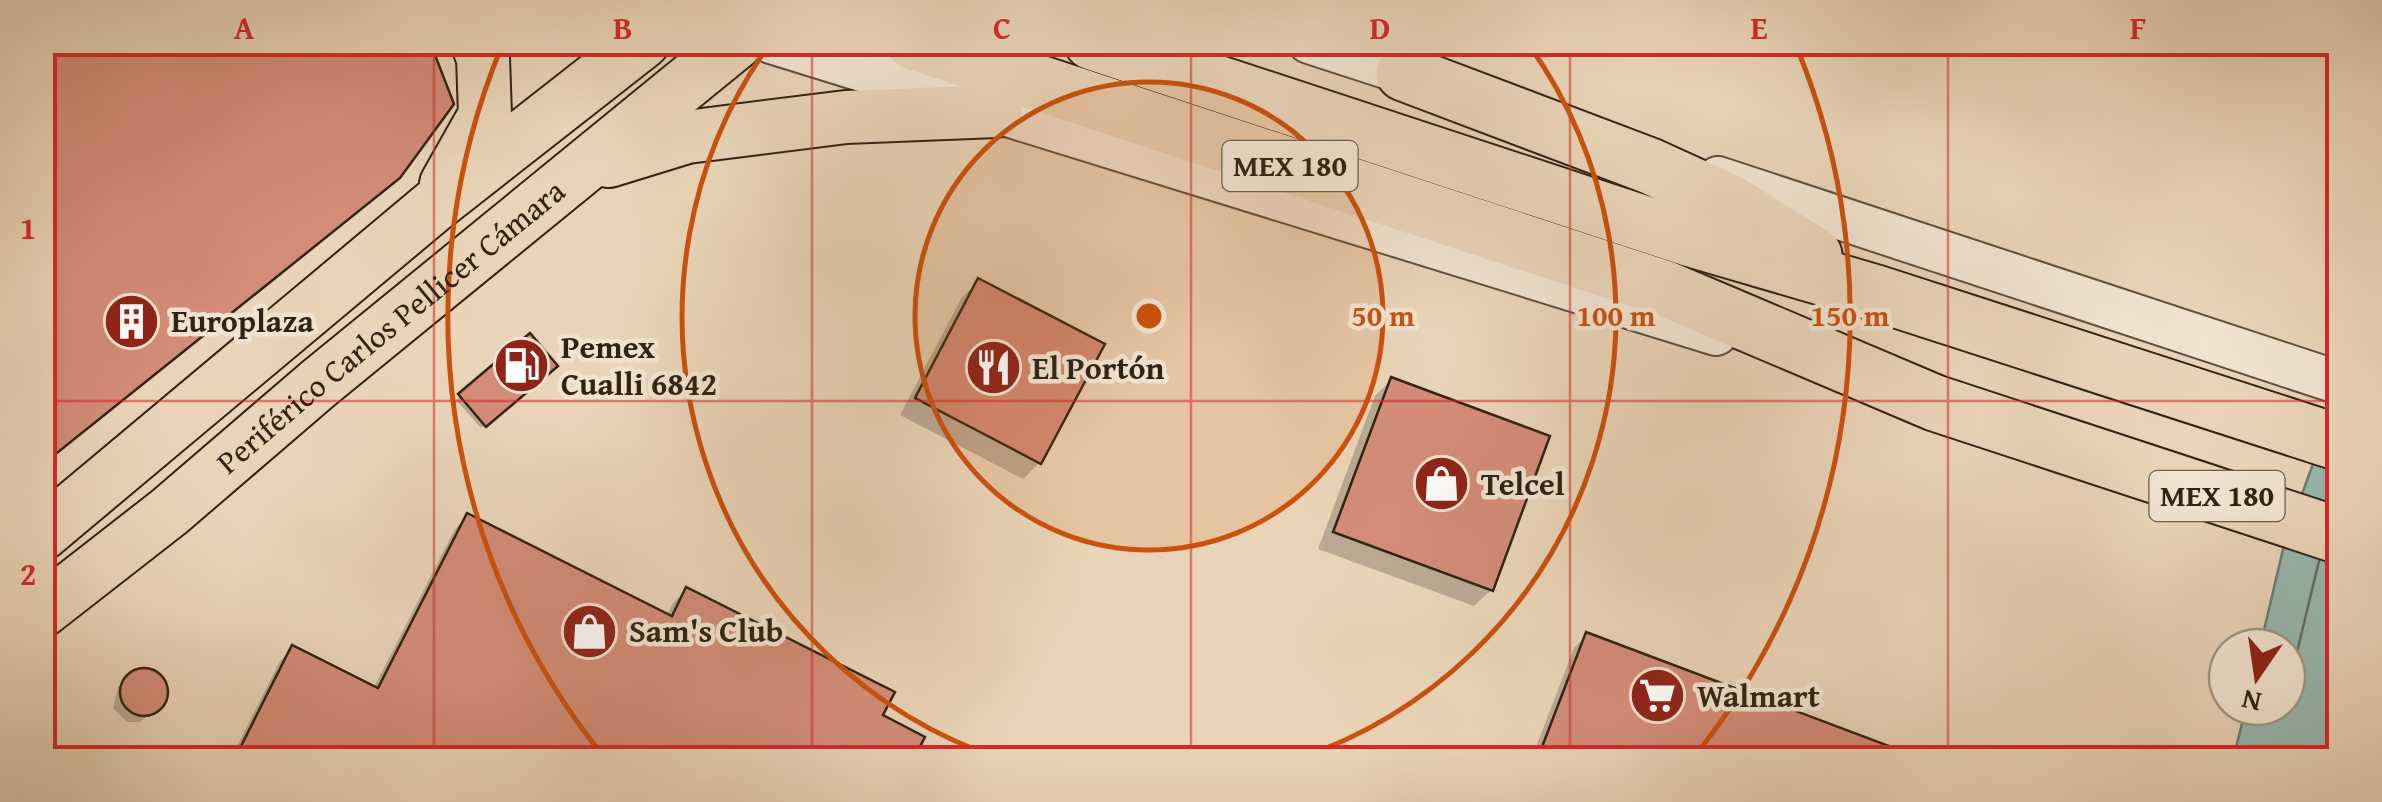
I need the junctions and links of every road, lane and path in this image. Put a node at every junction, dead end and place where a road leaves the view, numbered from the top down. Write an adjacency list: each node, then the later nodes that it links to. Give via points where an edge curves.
1 (477, 42): 11 (main road, via 484,58 485,115)
2 (643, 42): 11 (main road, Periférico Carlos Pellicer Cámara)
3 (737, 42): 10 (main road, Periférico Carlos Pellicer Cámara)
4 (771, 42): 9 (street)
5 (914, 42): 14 (highway, MEX 180, via 1666,290)
6 (1092, 42): 12 (highway, MEX 180)
7 (1309, 42): 8 (street)
8 (1404, 73): 12 (highway, via 1729,202); 13 (street)
9 (996, 111): 10 (main road, via 846,118 687,136); 14 (street)
10 (584, 168): 18 (main road, Periférico Carlos Pellicer Cámara)
11 (435, 205): 16 (main road, Periférico Carlos Pellicer Cámara)
12 (1876, 293): 15 (highway, MEX 180)
13 (2340, 382)
14 (1935, 403): 17 (highway, MEX 180)
15 (2340, 444)
16 (42, 534)
17 (2340, 536)
18 (42, 611)

